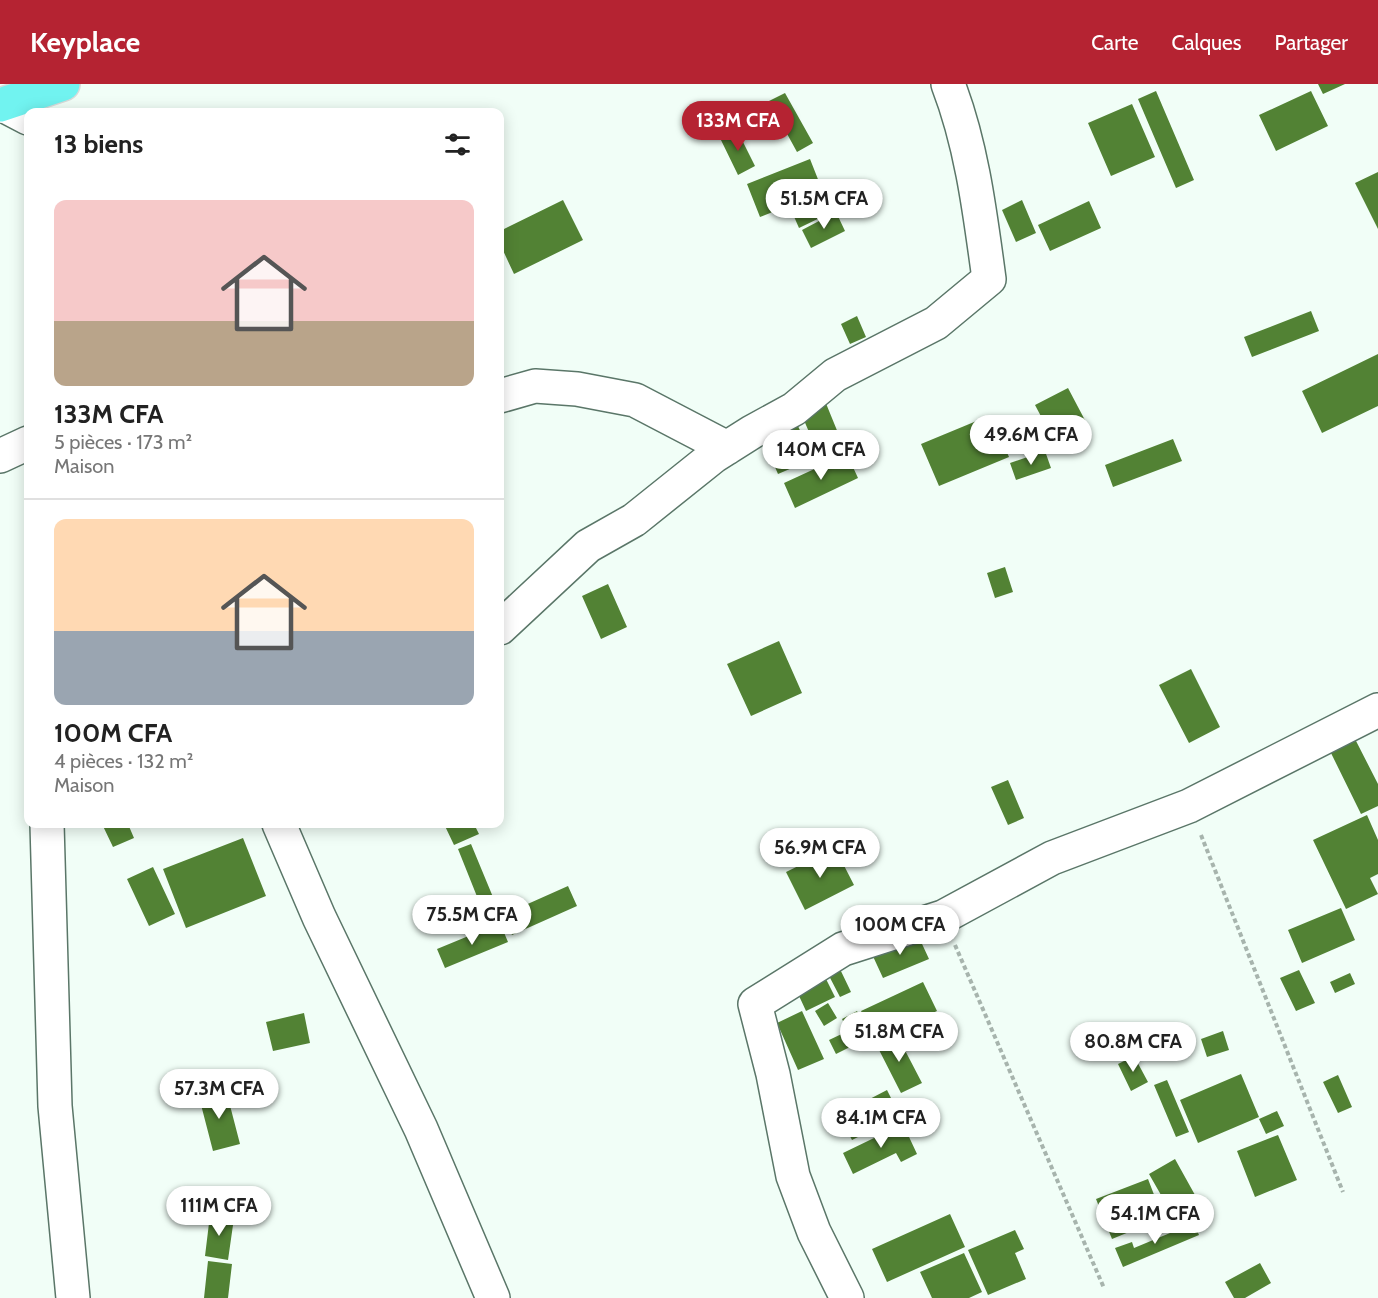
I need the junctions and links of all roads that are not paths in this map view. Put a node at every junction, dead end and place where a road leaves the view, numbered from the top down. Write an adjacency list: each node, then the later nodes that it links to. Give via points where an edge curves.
1 (63, 84): 3 (main road)
2 (948, 84): 6 (street, via 961,117 989,279 936,323 835,375 794,409)
3 (10, 109)
4 (504, 395): 6 (street, via 535,386 635,400)
5 (24, 445): 7 (street)
6 (727, 448): 8 (street, via 634,520 588,546)
7 (0, 456)
8 (504, 624)
9 (1378, 710): 14 (street, via 1189,806 1052,858 943,917 843,949 755,1004 794,1176 814,1232)
10 (47, 828): 12 (street, via 56,1106)
11 (281, 828): 13 (street)
12 (73, 1298)
13 (494, 1298)
14 (847, 1298)

